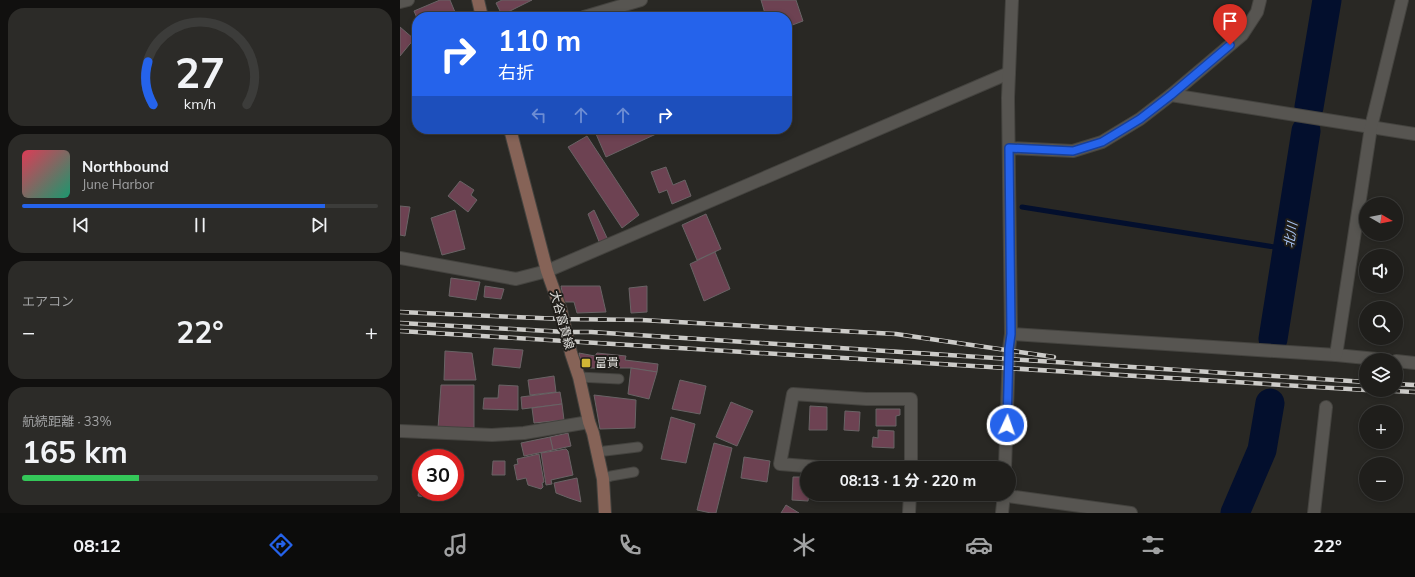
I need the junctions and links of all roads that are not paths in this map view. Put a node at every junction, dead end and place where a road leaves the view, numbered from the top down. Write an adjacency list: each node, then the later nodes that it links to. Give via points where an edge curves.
1 (478, 0): 6 (main road)
2 (641, 0): 7 (street)
3 (1012, 0): 8 (street)
4 (1260, 0): 9 (street, via 1257,12 1242,35)
5 (1402, 0): 10 (street)
6 (481, 12)
7 (601, 12)
8 (1009, 73): 13 (street); 15 (street)
9 (1171, 95): 10 (street); 13 (street, via 1140,119 1102,142 1073,151)
10 (1371, 128): 12 (street); 17 (street)
11 (511, 134): 15 (main road, 大谷富貴線)
12 (1415, 134)
13 (1009, 148): 16 (street)
14 (400, 258): 15 (street, via 516,279)
15 (547, 271): 21 (main road, 大谷富貴線, via 561,310)
16 (1011, 334): 17 (street); 29 (street)
17 (1336, 355): 18 (street)
18 (1359, 357)
19 (1403, 362): 20 (street)
20 (1415, 363)
21 (579, 377): 22 (lane); 24 (main road, 大谷富貴線)
22 (619, 378)
23 (1326, 407): 40 (street)
24 (589, 422): 25 (street, via 524,433 492,435); 27 (main road, 大谷富貴線)
25 (400, 431)
26 (638, 447): 27 (lane)
27 (597, 452): 32 (main road, 大谷富貴線)
28 (910, 461): 30 (street, via 911,399 793,394 780,464)
29 (1005, 461)
30 (800, 466)
31 (634, 472): 32 (lane)
32 (602, 479): 36 (main road, 大谷富貴線)
33 (1016, 496): 39 (street)
34 (910, 501): 37 (street)
35 (1001, 501): 38 (street)
36 (605, 513)
37 (909, 513)
38 (1002, 513)
39 (1131, 513)
40 (1314, 513)

